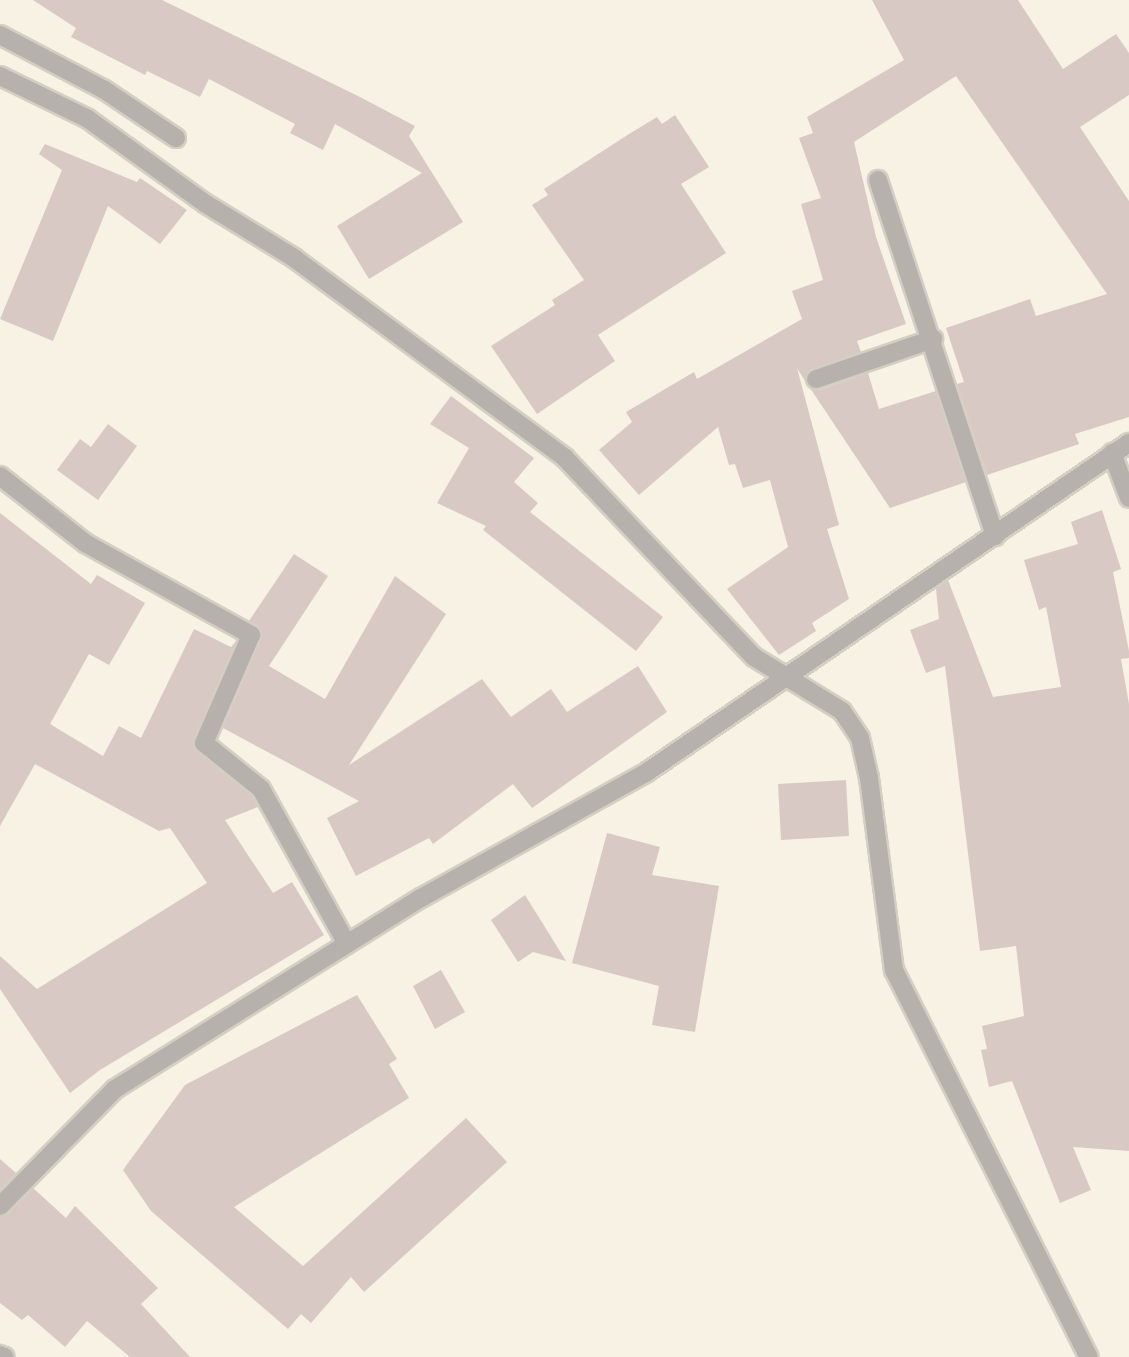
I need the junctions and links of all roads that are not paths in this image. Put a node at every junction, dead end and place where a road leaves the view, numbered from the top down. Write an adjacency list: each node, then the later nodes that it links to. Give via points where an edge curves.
1 (0, 34): 3 (street, via 103,89)
2 (0, 76): 12 (street, via 88,119 206,204 294,258 565,458 754,657)
3 (176, 138)
4 (878, 180): 5 (street)
5 (933, 339): 6 (street); 11 (street)
6 (816, 379)
7 (1129, 442): 8 (street)
8 (1112, 453): 10 (street); 11 (street)
9 (0, 476): 13 (street, via 85,543 251,635 204,743 261,789)
10 (1129, 498)
11 (995, 536): 12 (street)
12 (786, 678): 13 (street, via 646,772); 17 (street, via 842,711 860,738 894,970)
13 (346, 944): 14 (street, via 115,1089)
14 (0, 1206)
15 (0, 1355): 16 (street)
16 (5, 1357)
17 (1089, 1357)

